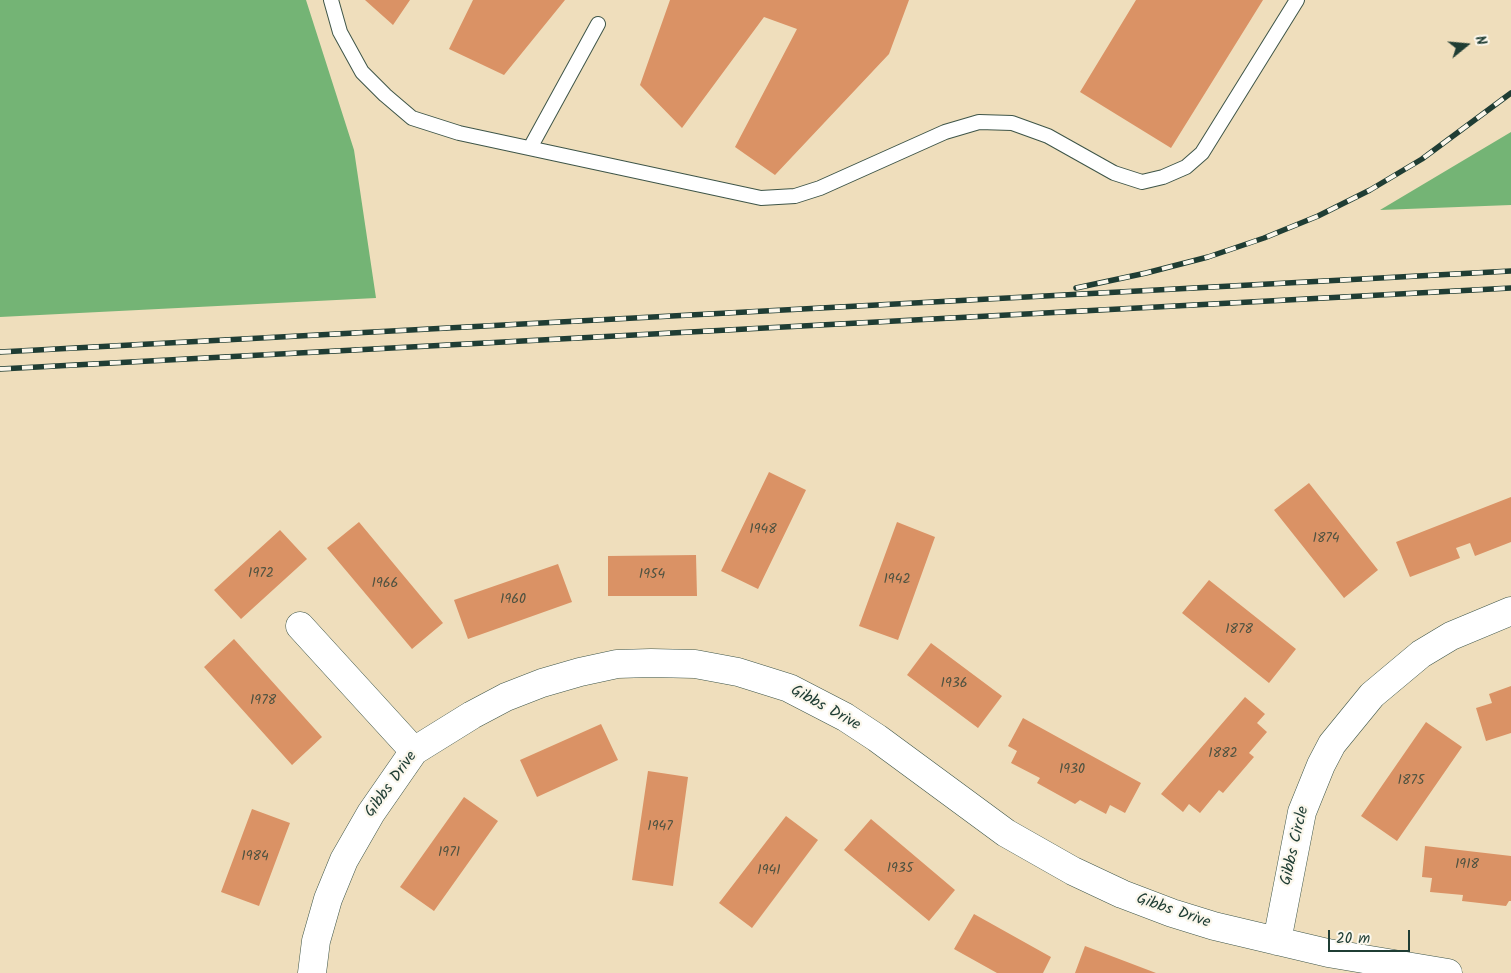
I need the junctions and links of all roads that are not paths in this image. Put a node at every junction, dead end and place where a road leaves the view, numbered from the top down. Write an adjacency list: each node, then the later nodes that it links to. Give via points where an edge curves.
1 (331, 0): 4 (lane, via 340,32 362,72 412,118 459,133)
2 (1297, 0): 4 (lane, via 1202,153 1186,167 1142,182 1114,173 1048,136 1012,123 979,122 945,132 820,188 795,196 761,198)
3 (598, 24): 4 (lane)
4 (530, 148)
5 (1511, 611): 8 (street, Gibbs Circle, via 1467,628 1421,654 1372,695 1338,736 1321,765 1302,812)
6 (300, 626): 7 (street)
7 (414, 751): 8 (street, Gibbs Drive, via 506,697 580,672 618,664 652,663 695,664 738,672 788,688 845,717 1006,833 1073,872 1172,913); 9 (street, Gibbs Drive, via 371,813 344,860 316,941)
8 (1277, 941): 10 (street, Gibbs Drive)
9 (312, 973)
10 (1448, 973)

